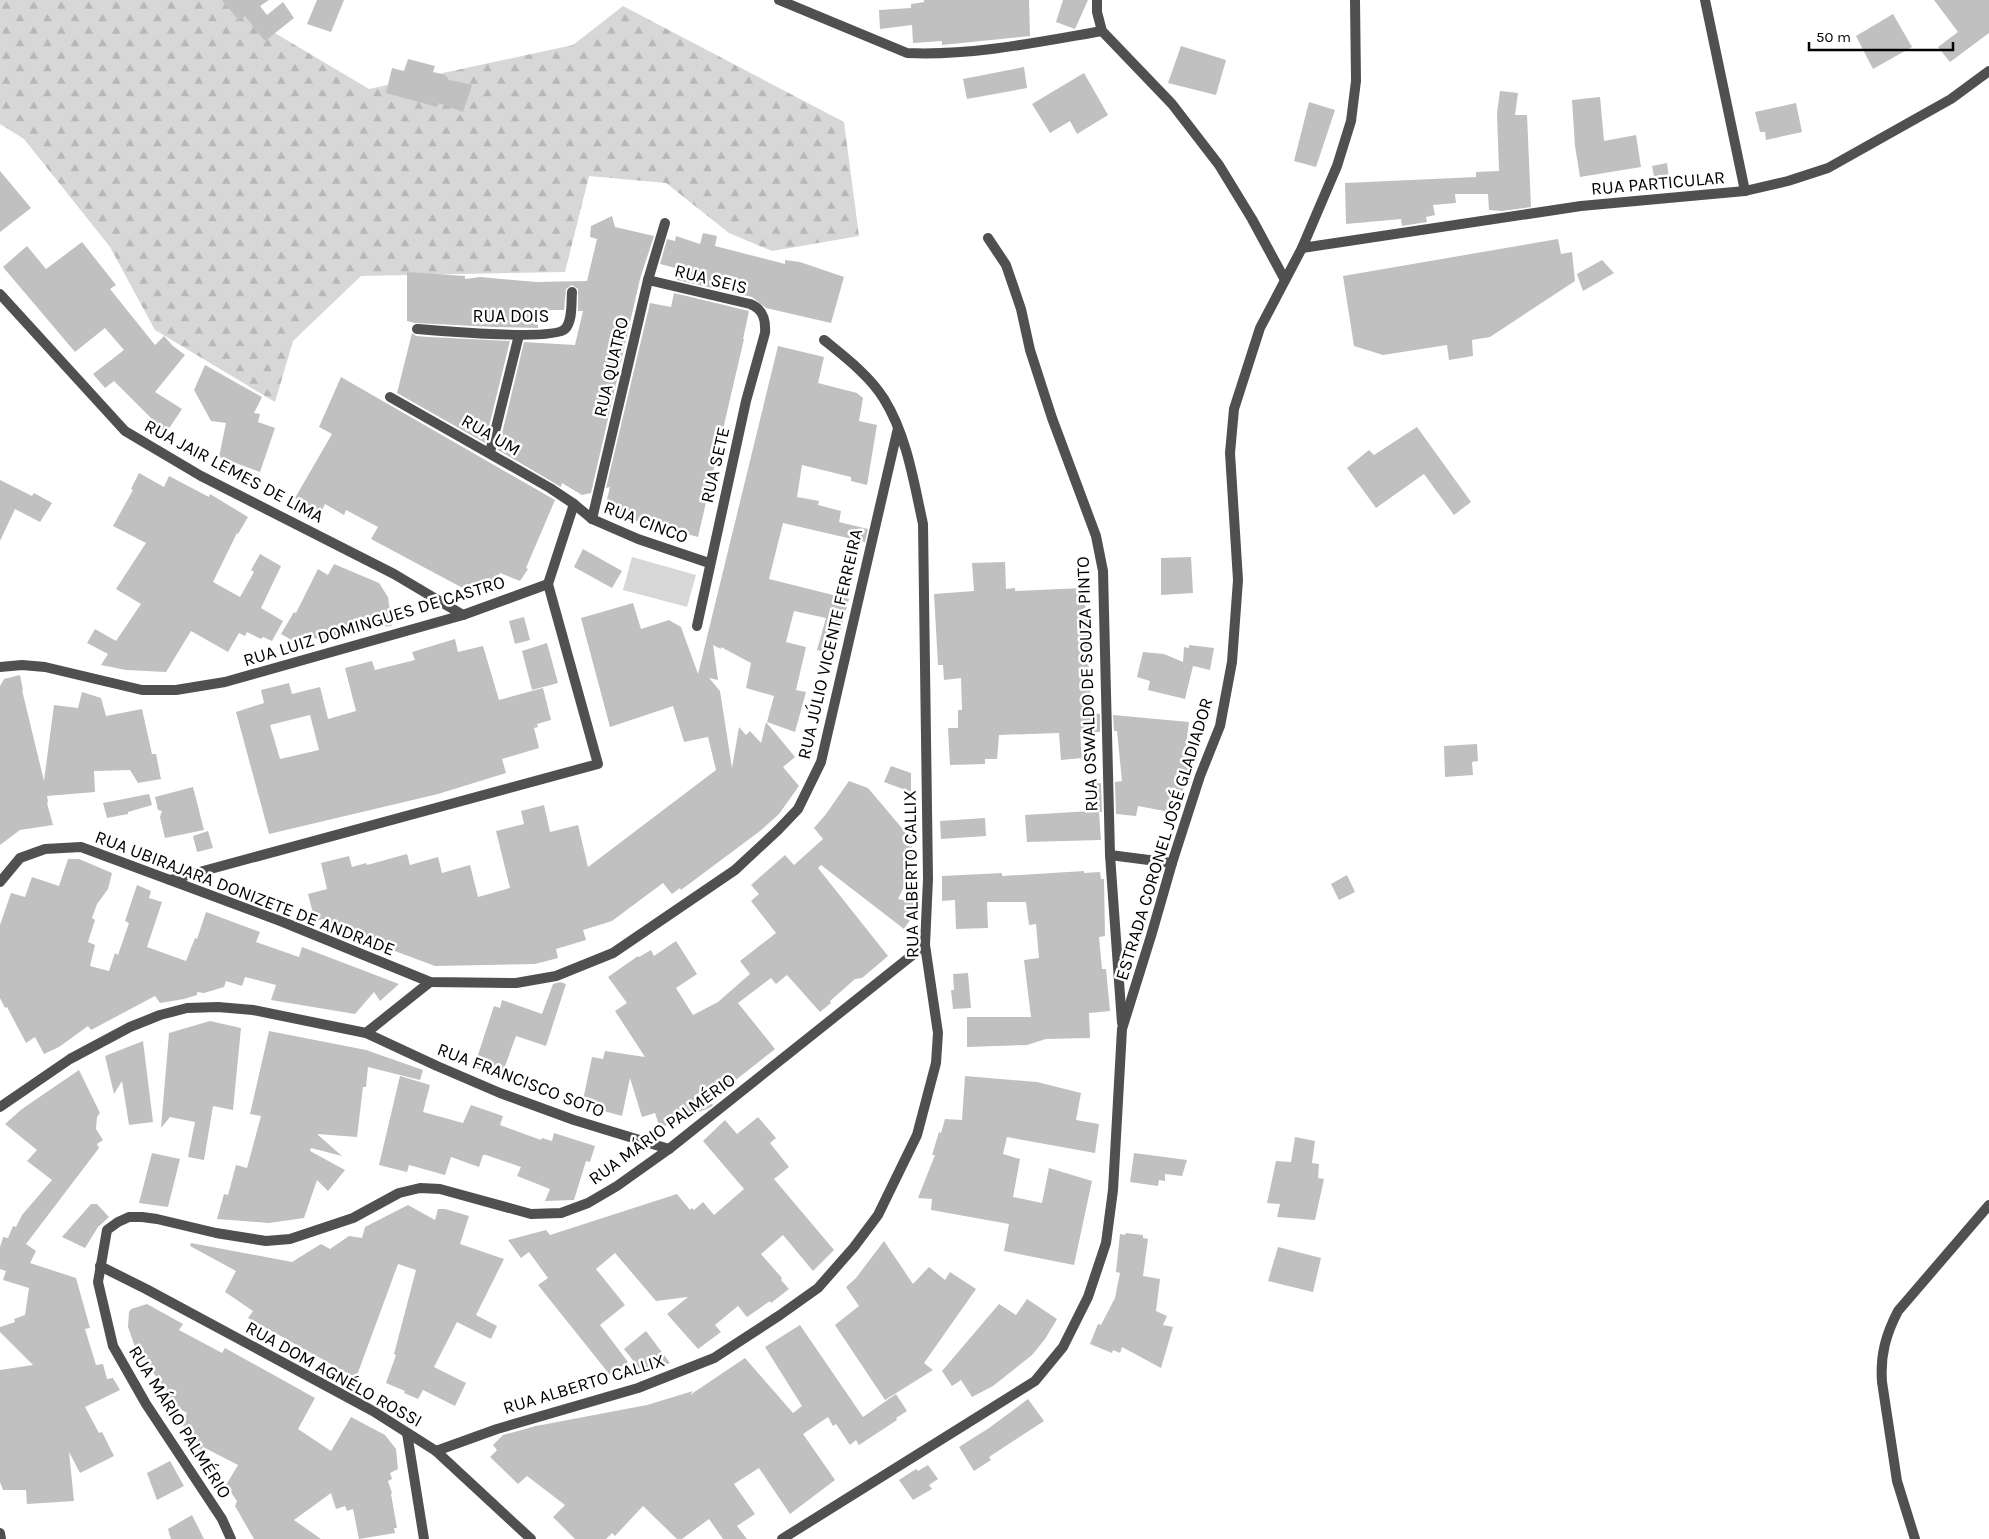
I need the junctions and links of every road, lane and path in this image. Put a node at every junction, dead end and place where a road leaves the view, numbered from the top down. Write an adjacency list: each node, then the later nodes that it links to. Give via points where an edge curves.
1 (779, 0): 5 (street, via 907,53 966,51)
2 (1097, 0): 5 (street)
3 (1355, 0): 10 (street, ESTRADA CORONEL JOSÉ GLADIADOR, via 1356,80 1351,122 1337,166)
4 (1705, 0): 7 (street)
5 (1102, 31): 12 (street, via 1172,104 1219,165)
6 (1989, 71): 7 (street, RUA PARTICULAR, via 1951,99 1828,168)
7 (1745, 191): 10 (street, RUA PARTICULAR, via 1581,206)
8 (665, 223): 11 (street, RUA QUATRO)
9 (988, 238): 29 (street, RUA OSWALDO DE SOUZA PINTO, via 1006,265 1052,418 1096,536 1103,571)
10 (1302, 248): 12 (street, ESTRADA CORONEL JOSÉ GLADIADOR)
11 (648, 280): 15 (street, RUA SEIS, via 750,304); 23 (street, RUA QUATRO)
12 (1285, 280): 30 (street, ESTRADA CORONEL JOSÉ GLADIADOR, via 1260,328 1234,408 1230,453 1238,580 1232,662 1220,726)
13 (572, 292): 17 (street, RUA DOIS, via 570,324 564,331)
14 (0, 294): 26 (street, RUA JAIR LEMES DE LIMA, via 125,431 200,476 394,574)
15 (763, 314): 24 (street, RUA SETE, via 765,333)
16 (417, 329): 17 (street, RUA DOIS)
17 (519, 335): 21 (street)
18 (824, 340): 20 (street, RUA ALBERTO CALLIX, via 865,376 884,398)
19 (390, 397): 21 (street, RUA UM)
20 (898, 426): 33 (street, RUA ALBERTO CALLIX, via 923,524 928,879); 34 (street, RUA JÚLIO VICENTE FERREIRA, via 821,762 798,809 735,870 613,953 556,976 516,983)
21 (490, 452): 22 (street, RUA UM)
22 (574, 504): 23 (street, RUA CINCO); 25 (street)
23 (592, 519): 24 (street, RUA CINCO, via 638,539)
24 (710, 563): 27 (street, RUA SETE)
25 (548, 584): 26 (street, RUA LUIZ DOMINGUES DE CASTRO); 31 (street, via 598,764)
26 (463, 615): 28 (street, RUA LUIZ DOMINGUES DE CASTRO, via 225,682 176,690 142,690 46,667)
27 (697, 626)
28 (0, 667)
29 (1110, 855): 30 (street); 35 (street, RUA OSWALDO DE SOUZA PINTO)
30 (1172, 862): 35 (street, ESTRADA CORONEL JOSÉ GLADIADOR)
31 (170, 880): 32 (street, RUA UBIRAJARA DONIZETE DE ANDRADE, via 81,848 45,849 20,858); 34 (street, RUA UBIRAJARA DONIZETE DE ANDRADE)
32 (0, 882)
33 (925, 945): 38 (street, RUA MÁRIO PALMÉRIO); 42 (street, RUA ALBERTO CALLIX, via 938,1032 936,1062 917,1135 878,1215 818,1288 714,1358 638,1388 497,1429)
34 (430, 982): 36 (street)
35 (1122, 1029): 48 (street, ESTRADA CORONEL JOSÉ GLADIADOR, via 1113,1190 1106,1242 1088,1297 1063,1346 1035,1381)
36 (366, 1033): 37 (street, via 253,1010 187,1008 130,1027 70,1059); 38 (street, RUA FRANCISCO SOTO, via 500,1093)
37 (0, 1107)
38 (669, 1149): 40 (street, RUA MÁRIO PALMÉRIO, via 617,1186 588,1203 561,1213 531,1214 440,1189 420,1188 400,1193 353,1218 290,1239 266,1241 157,1219 129,1217 107,1230)
39 (1989, 1205): 49 (street, via 1898,1311 1884,1342 1882,1382 1897,1481)
40 (100, 1266): 41 (street, RUA DOM AGNÉLO ROSSI); 45 (street, RUA MÁRIO PALMÉRIO, via 98,1282 113,1346 146,1404 222,1519)
41 (407, 1432): 42 (street, RUA DOM AGNÉLO ROSSI); 46 (street)
42 (436, 1451): 47 (street, RUA DOM AGNÉLO ROSSI)
43 (0, 1533): 44 (street)
44 (1, 1539)
45 (231, 1539)
46 (424, 1539)
47 (531, 1539)
48 (782, 1539)
49 (1916, 1539)

